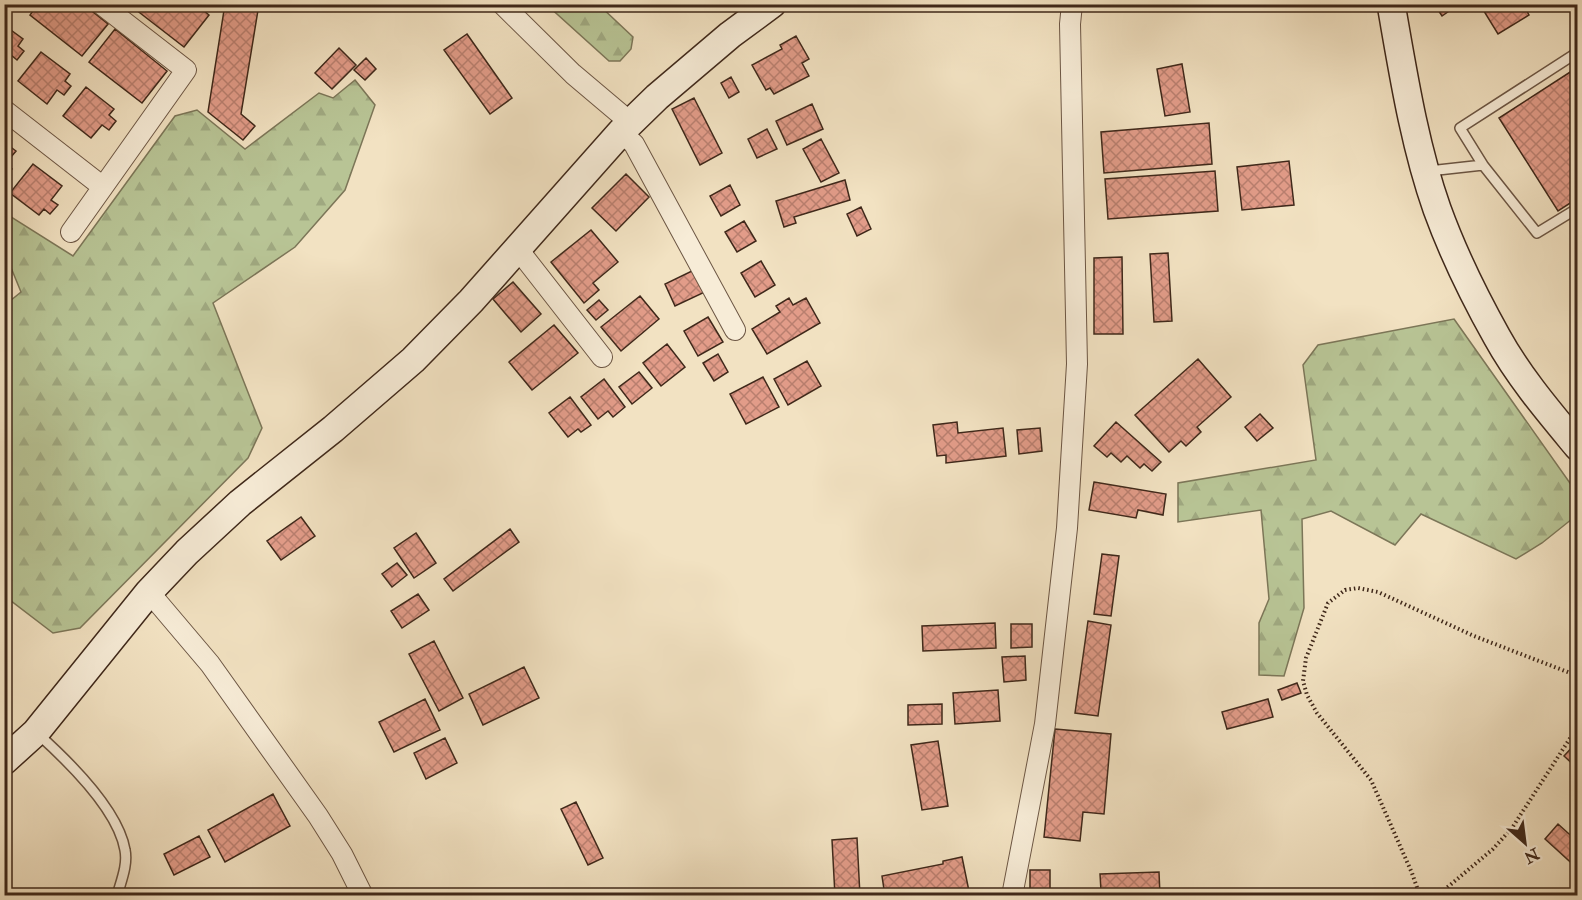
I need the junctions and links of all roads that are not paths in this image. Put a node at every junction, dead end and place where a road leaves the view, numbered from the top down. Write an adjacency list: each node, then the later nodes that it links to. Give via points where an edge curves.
1 (101, 4): 11 (street, via 186,70)
2 (502, 4): 8 (street)
3 (772, 4): 8 (street, via 714,48)
4 (1072, 4): 23 (street, via 1077,364 1067,528 1045,724)
5 (1390, 4): 10 (street)
6 (1578, 52): 9 (lane, via 1460,128)
7 (4, 110): 11 (street)
8 (626, 127): 14 (street); 15 (street)
9 (1483, 165): 10 (lane); 12 (lane, via 1537,233)
10 (1426, 172): 17 (street, via 1465,276 1498,339 1532,390)
11 (104, 186): 13 (street)
12 (1578, 208)
13 (71, 232)
14 (517, 248): 16 (street); 18 (street, via 413,360 240,503)
15 (735, 330)
16 (602, 357)
17 (1578, 447)
18 (149, 592): 19 (street); 22 (street, via 210,664 318,816)
19 (36, 732): 20 (street); 21 (lane, via 71,764 121,834 125,868)
20 (4, 761)
21 (117, 896)
22 (363, 896)
23 (1012, 896)

